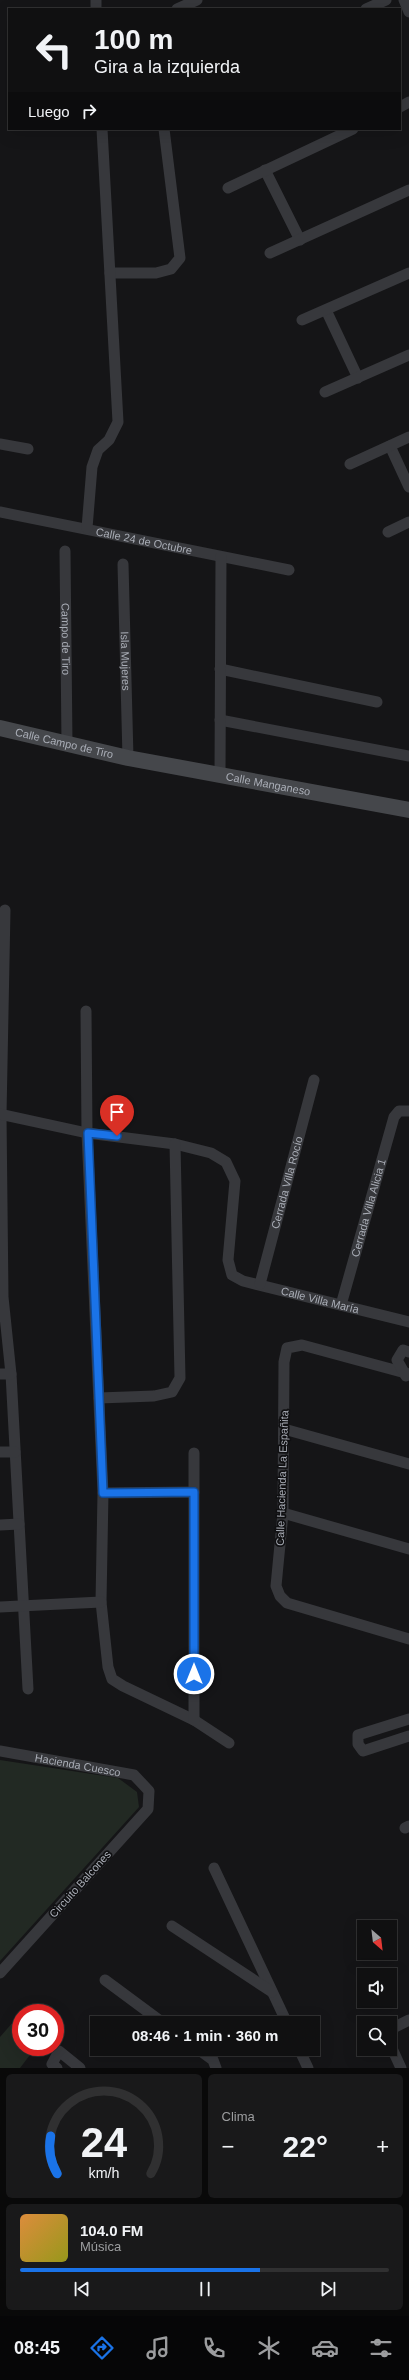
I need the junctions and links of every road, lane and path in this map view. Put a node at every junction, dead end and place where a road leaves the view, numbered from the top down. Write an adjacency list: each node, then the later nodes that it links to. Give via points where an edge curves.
1 (197, 0): 4 (street)
2 (386, 0): 5 (street)
3 (404, 0): 6 (street)
4 (182, 8)
5 (368, 8)
6 (409, 12)
7 (102, 130): 15 (street)
8 (164, 130): 15 (street, via 180,258 171,269 156,273)
9 (351, 130): 10 (street)
10 (265, 170): 11 (street); 13 (street)
11 (228, 188)
12 (409, 190): 13 (street)
13 (300, 240): 14 (street)
14 (270, 253)
15 (110, 273): 30 (street, via 118,422 109,440 98,450 92,467)
16 (409, 273): 17 (street)
17 (326, 310): 18 (street); 20 (street)
18 (302, 320)
19 (409, 355): 20 (street)
20 (358, 378): 21 (street)
21 (325, 392)
22 (409, 437): 24 (street)
23 (0, 444): 25 (street)
24 (390, 446): 26 (street); 27 (street)
25 (28, 449)
26 (350, 464)
27 (409, 487)
28 (0, 512): 30 (street, Calle 24 de Octubre)
29 (409, 522): 31 (street)
30 (87, 528): 33 (street, Calle 24 de Octubre)
31 (388, 532)
32 (65, 551): 40 (street, Campo de Tiro)
33 (221, 557): 35 (street, Calle 24 de Octubre); 36 (street)
34 (123, 564): 42 (street, Isla Mujeres)
35 (289, 570)
36 (220, 669): 37 (street); 38 (street)
37 (377, 702)
38 (220, 720): 41 (street); 43 (street)
39 (0, 728): 40 (street, Calle Campo de Tiro)
40 (67, 744): 42 (street, Calle Campo de Tiro)
41 (409, 756)
42 (128, 758): 43 (street, Calle Manganeso)
43 (220, 774): 44 (street, Calle Manganeso)
44 (409, 810)
45 (5, 910): 49 (street)
46 (86, 1011): 50 (street)
47 (314, 1080): 52 (street, Cerrada Villa Rocío)
48 (404, 1111): 54 (street, Cerrada Villa Alicia 1, via 394,1117)
49 (1, 1114): 50 (street); 53 (street)
50 (88, 1133): 51 (street); 59 (street)
51 (175, 1144): 52 (street, Calle Villa María, via 211,1153 226,1162 235,1181 228,1260 232,1274 243,1281); 59 (street, via 180,1378 172,1392 154,1396)
52 (260, 1284): 54 (street, Calle Villa María)
53 (2, 1297): 57 (street)
54 (341, 1305): 55 (street, Calle Villa María)
55 (409, 1322)
56 (409, 1352): 58 (street, via 403,1350 397,1360)
57 (5, 1374): 62 (street)
58 (407, 1376): 60 (street, Calle Hacienda La Españita, via 302,1345 287,1348 284,1362)
59 (99, 1398): 66 (street)
60 (284, 1428): 64 (street); 67 (street, Calle Hacienda La Españita)
61 (0, 1452): 62 (street)
62 (15, 1452): 68 (street)
63 (194, 1453): 65 (street)
64 (409, 1464)
65 (194, 1492): 66 (street); 77 (street)
66 (103, 1493): 71 (street)
67 (283, 1513): 70 (street); 74 (street, Calle Hacienda La Españita, via 276,1586 280,1596 287,1603)
68 (19, 1524): 69 (street); 73 (street)
69 (0, 1525)
70 (409, 1550)
71 (102, 1602): 73 (street); 77 (street, via 108,1666 112,1679)
72 (0, 1607): 73 (street)
73 (23, 1607): 75 (street)
74 (409, 1639)
75 (28, 1689)
76 (409, 1719): 78 (street, via 358,1735 358,1744 363,1751)
77 (194, 1720): 79 (street)
78 (409, 1736)
79 (230, 1743)
80 (0, 1751): 81 (street, Hacienda Cuesco, via 134,1775)
81 (149, 1791): 84 (street, Circuito Balcones, via 148,1809)
82 (214, 1868): 86 (street)
83 (172, 1926): 86 (street)
84 (0, 1973)
85 (105, 1980): 87 (street)
86 (273, 1992): 88 (street)
87 (154, 2016)
88 (284, 2016)
89 (409, 2020): 90 (street)
90 (397, 2026)
91 (208, 2056): 96 (street, via 213,2060)
92 (302, 2056): 97 (street)
93 (396, 2056): 98 (street)
94 (57, 2068): 95 (street, via 52,2064 59,2052)
95 (80, 2068)
96 (216, 2068)
97 (308, 2068)
98 (401, 2068)

